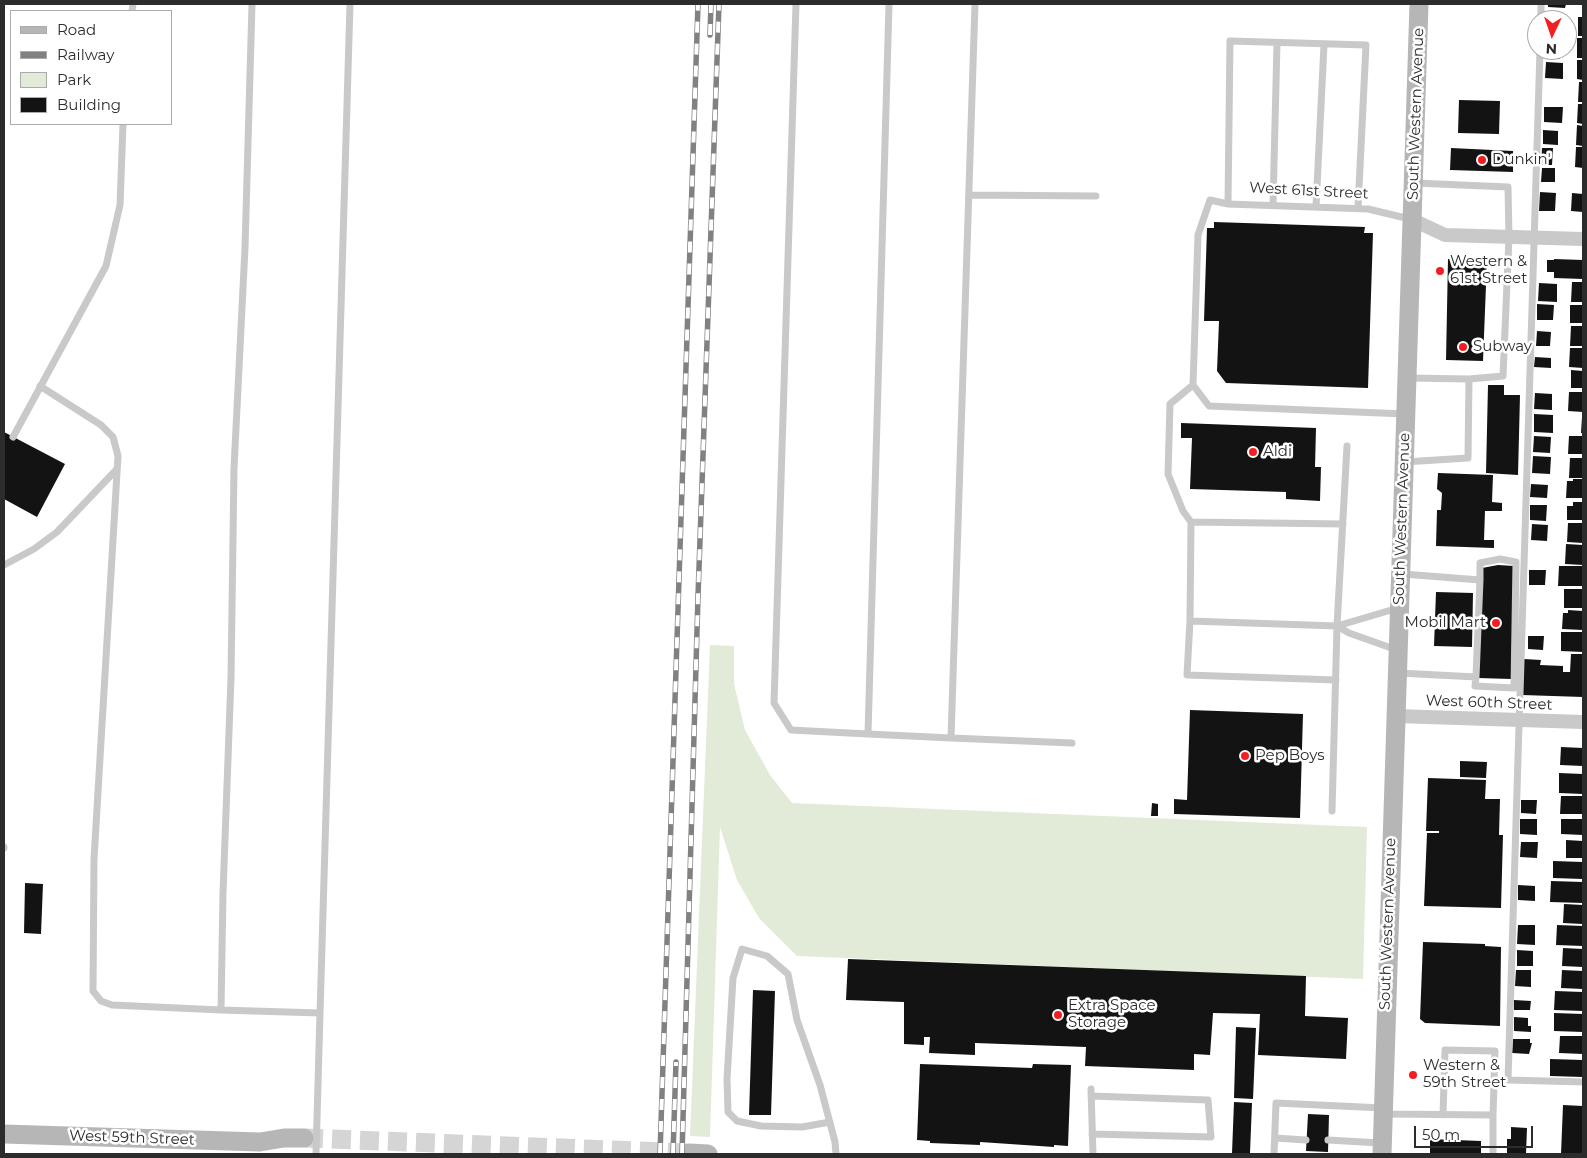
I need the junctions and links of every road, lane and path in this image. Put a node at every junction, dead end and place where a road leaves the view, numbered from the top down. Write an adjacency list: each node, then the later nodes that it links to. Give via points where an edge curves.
1 (252, 4): 50 (lane, via 234,468)
2 (350, 4): 51 (lane)
3 (796, 4): 46 (lane, via 774,703 791,730)
4 (889, 4): 46 (lane)
5 (975, 4): 12 (lane)
6 (1419, 4): 11 (main road, South Western Avenue)
7 (1277, 43): 8 (lane); 14 (lane, via 1230,41); 15 (lane)
8 (1324, 45): 16 (lane); 17 (lane, via 1366,45)
9 (1540, 60): 20 (lane)
10 (123, 125): 25 (lane, via 120,205 106,266)
11 (1414, 183): 18 (main road, South Western Avenue); 19 (lane, via 1508,187)
12 (969, 195): 13 (lane); 47 (lane)
13 (1096, 196)
14 (1228, 204): 15 (lane, West 61st Street); 24 (lane, West 61st Street, via 1210,200 1198,235)
15 (1273, 205): 16 (lane, West 61st Street)
16 (1316, 207): 17 (lane, West 61st Street)
17 (1358, 208): 18 (lane, West 61st Street)
18 (1413, 220): 19 (street, West 61st Street, via 1446,235); 22 (main road, South Western Avenue)
19 (1508, 237): 20 (street, West 61st Street); 23 (lane, via 1503,376)
20 (1534, 238): 21 (street, West 61st Street); 44 (lane)
21 (1583, 239)
22 (1407, 378): 23 (lane); 26 (main road, South Western Avenue)
23 (1469, 379): 29 (lane, via 1468,458)
24 (1193, 385): 26 (lane, via 1210,406); 31 (lane, via 1170,404 1168,474)
25 (40, 386): 27 (lane); 30 (lane, via 101,425 114,437)
26 (1406, 414): 29 (main road, South Western Avenue)
27 (13, 437)
28 (1347, 446): 32 (lane)
29 (1404, 462): 34 (main road, South Western Avenue)
30 (117, 468): 33 (lane, via 57,532); 50 (lane, via 94,859 93,991 101,1001 112,1005)
31 (1190, 522): 32 (lane); 37 (lane)
32 (1342, 524): 38 (lane)
33 (4, 565)
34 (1400, 574): 35 (lane); 36 (main road, South Western Avenue)
35 (1480, 580): 41 (lane); 41 (lane, via 1480,563 1500,559 1516,562 1514,688 1475,686)
36 (1399, 608): 38 (lane); 39 (main road, South Western Avenue)
37 (1190, 621): 38 (lane); 42 (lane, via 1187,675)
38 (1337, 626): 39 (lane); 42 (lane)
39 (1397, 650): 40 (main road, South Western Avenue)
40 (1396, 673): 41 (lane); 43 (main road, South Western Avenue)
41 (1476, 678)
42 (1336, 680): 49 (lane)
43 (1395, 716): 44 (street, West 60th Street); 53 (main road, South Western Avenue)
44 (1519, 720): 45 (street, West 60th Street); 52 (lane, via 1508,1080)
45 (1583, 722)
46 (868, 734): 47 (lane)
47 (951, 738): 48 (lane)
48 (1072, 743)
49 (1332, 811)
50 (221, 1010): 51 (lane)
51 (320, 1013): 62 (lane)
52 (1583, 1082)
53 (1383, 1111): 54 (lane); 59 (lane, via 1276,1103); 63 (main road, South Western Avenue)
54 (1443, 1115): 55 (lane); 55 (lane, via 1445,1050 1495,1051)
55 (1493, 1115): 69 (lane)
56 (830, 1122): 56 (lane, via 797,1020 788,974 767,956 742,949 733,978 728,1112 736,1121 761,1126 802,1127); 66 (lane)
57 (4, 1134): 62 (main road, West 59th Street, via 260,1142 284,1138)
58 (1092, 1134): 58 (lane, via 1211,1137 1208,1100 1091,1093); 67 (lane)
59 (1275, 1138): 60 (lane); 68 (lane)
60 (1306, 1140)
61 (1328, 1140): 63 (lane)
62 (308, 1147)
63 (1382, 1149)
64 (689, 1153): 65 (main road)
65 (708, 1154)
66 (836, 1154)
67 (1093, 1154)
68 (1274, 1154)
69 (1493, 1154)

